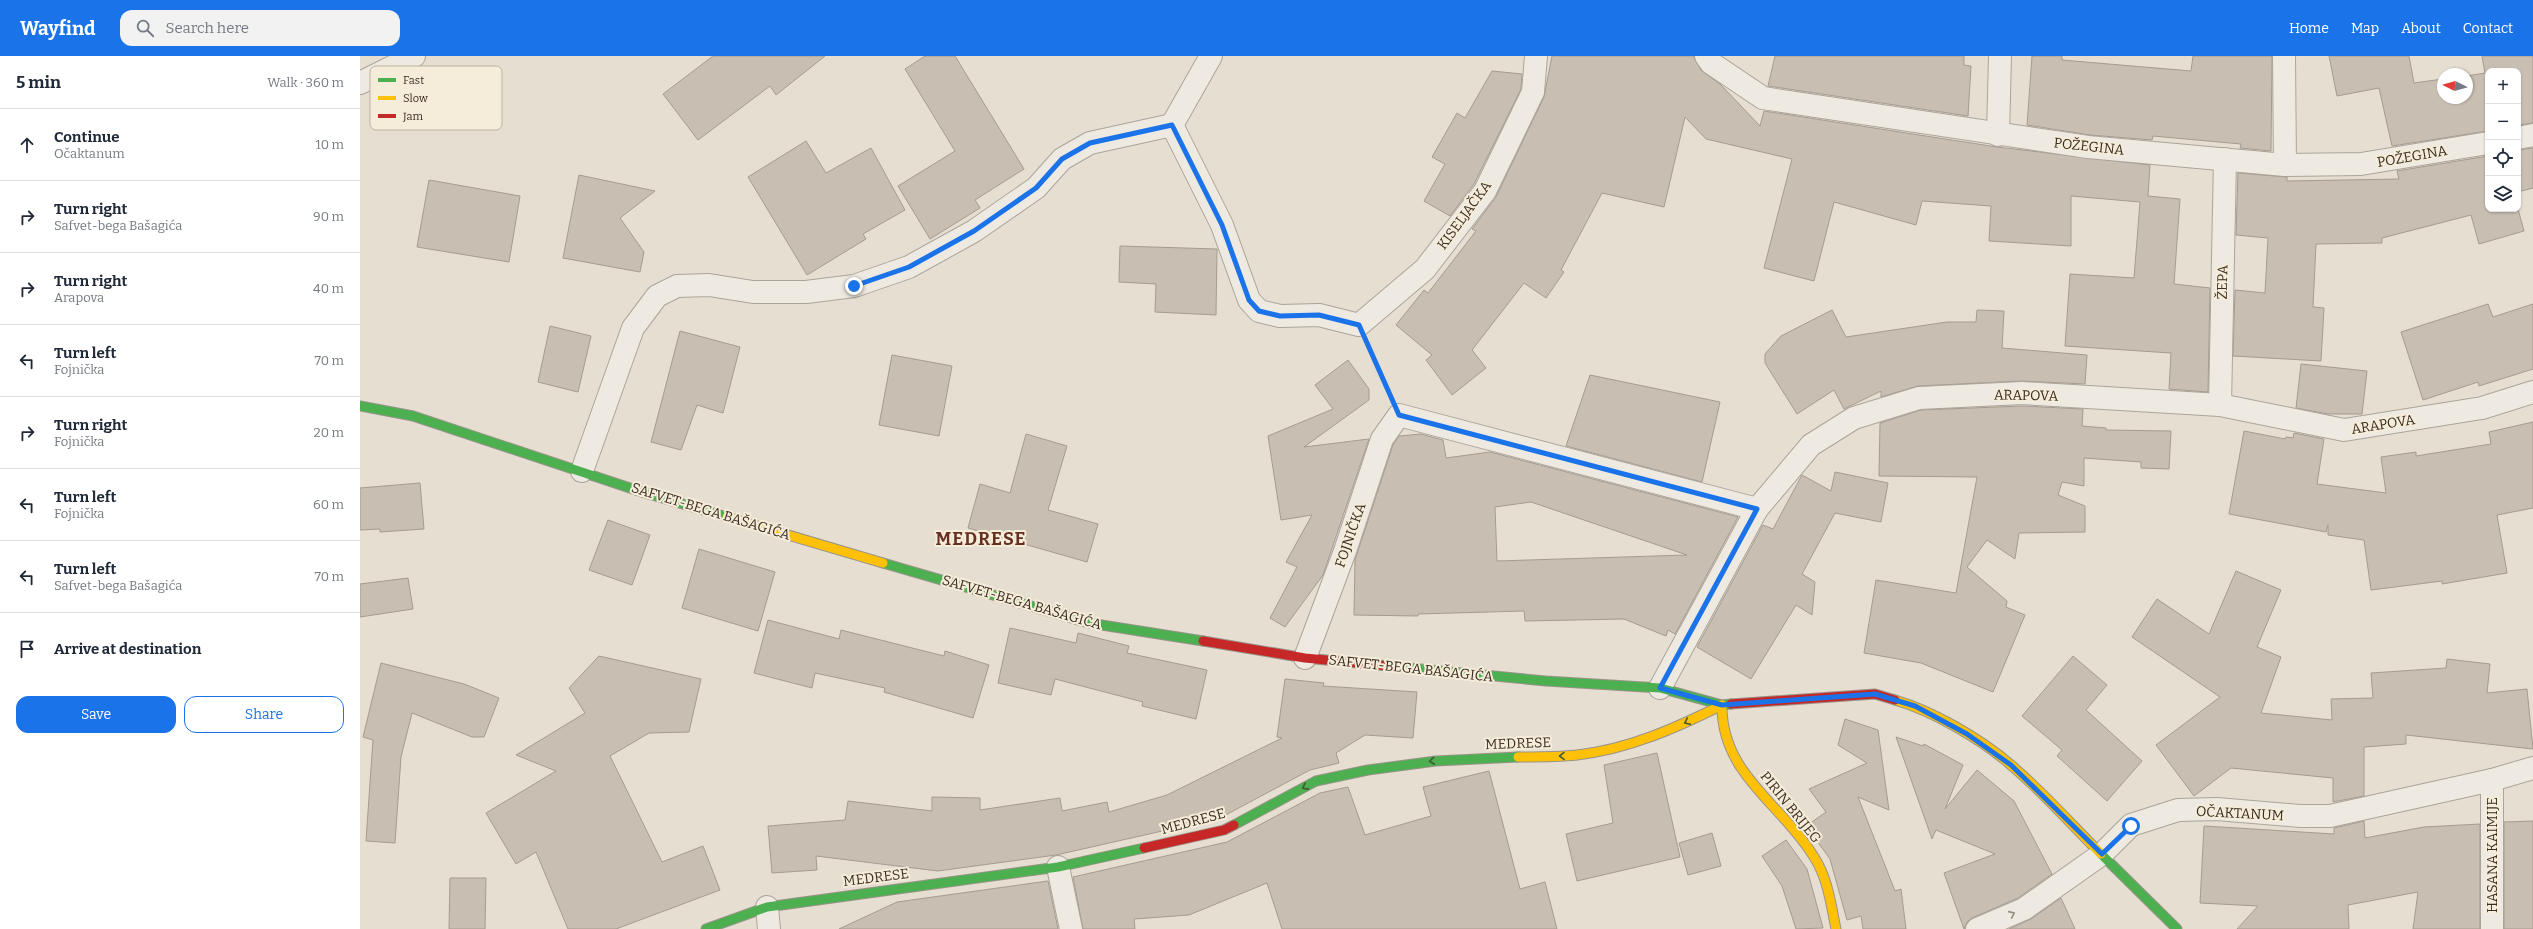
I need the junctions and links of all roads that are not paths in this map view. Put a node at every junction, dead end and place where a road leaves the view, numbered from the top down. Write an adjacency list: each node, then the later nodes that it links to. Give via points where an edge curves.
1 (414, 56): 7 (street)
2 (1211, 56): 10 (street)
3 (1536, 56): 10 (street, KISELJAČKA, via 1533,92 1485,191 1425,268 1359,325 1319,315 1280,316 1259,311 1249,300 1222,225)
4 (1706, 56): 11 (street, POŽEGINA, via 1711,63 1763,98)
5 (2000, 56): 11 (street)
6 (2284, 56): 16 (street)
7 (394, 66)
8 (370, 78): 9 (street)
9 (360, 83)
10 (1172, 125): 20 (street, via 1090,143 1062,159 1036,188 974,231 909,267 854,286 806,292 753,292 709,286 677,286 657,296 633,328)
11 (1998, 135): 15 (street, POŽEGINA, via 2088,147)
12 (2533, 135): 13 (street)
13 (2521, 137)
14 (2485, 143): 16 (street, POŽEGINA, via 2361,164)
15 (2225, 159): 16 (street, POŽEGINA); 19 (street, ŽEPA)
16 (2285, 165)
17 (2533, 392): 19 (street, ARAPOVA, via 2482,408 2344,430)
18 (360, 406): 20 (street, SAFVET-BEGA BAŠAGIĆA, via 413,416)
19 (2220, 406): 21 (street, ARAPOVA, via 2022,393 1920,398 1854,418 1811,444)
20 (582, 471): 22 (street, SAFVET-BEGA BAŠAGIĆA, via 642,492 1089,623)
21 (1757, 509): 22 (street, FOJNIČKA, via 1399,415 1382,439 1345,551); 23 (street, ARAPOVA)
22 (1305, 658): 23 (street, SAFVET-BEGA BAŠAGIĆA, via 1546,681)
23 (1660, 688): 24 (street, SAFVET-BEGA BAŠAGIĆA)
24 (1722, 705): 27 (street, SAFVET-BEGA BAŠAGIĆA, via 1875,694 1915,706 1967,734 2011,765); 28 (street, MEDRESE, one-way to 28, via 1679,726 1630,744 1577,755 1436,761 1368,770 1316,781 1224,830); 33 (street, PIRIN BRIJEG, via 1722,726 1730,750 1750,779 1815,857 1829,897)
25 (2533, 768): 26 (street, OČAKTANUM)
26 (2492, 780): 27 (street, OČAKTANUM, via 2330,816 2217,809 2178,810 2131,826); 36 (street, HASANA KAIMIJE)
27 (2102, 854): 34 (street, OČAKTANUM, one-way to 27, via 2024,909); 35 (street, SAFVET-BEGA BAŠAGIĆA)
28 (1058, 867): 29 (street, MEDRESE); 32 (street)
29 (767, 907): 30 (street, MEDRESE); 31 (street)
30 (706, 929)
31 (769, 929)
32 (1071, 929)
33 (1836, 929)
34 (1977, 929)
35 (2177, 929)
36 (2492, 929)

